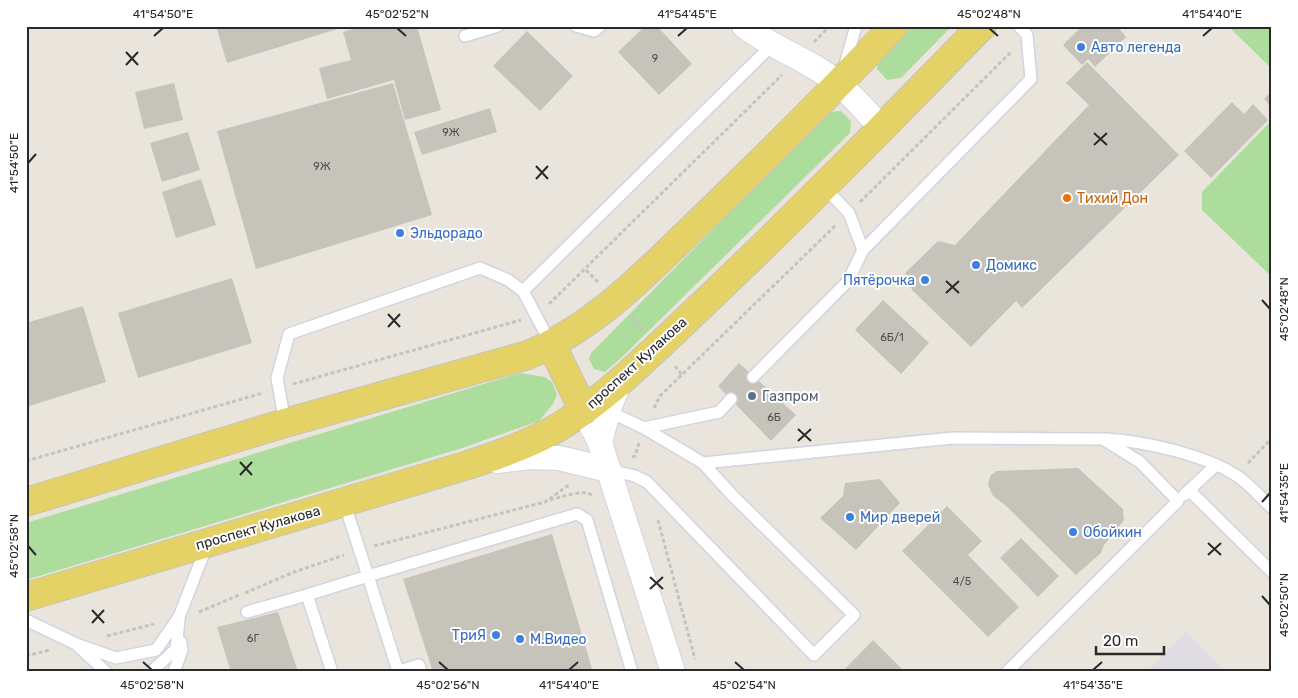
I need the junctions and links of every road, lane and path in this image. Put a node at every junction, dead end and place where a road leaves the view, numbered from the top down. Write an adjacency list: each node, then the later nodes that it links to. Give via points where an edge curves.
1 (498, 26): 10 (lane)
2 (600, 26): 9 (lane, via 594,31)
3 (744, 26): 11 (street)
4 (830, 26): 12 (path)
5 (856, 26): 13 (lane)
6 (894, 26): 13 (main road)
7 (982, 26): 14 (main road, проспект Кулакова)
8 (1019, 26): 16 (lane, via 1028,35 1031,79)
9 (581, 27)
10 (465, 36)
11 (772, 45): 12 (street); 18 (lane)
12 (799, 58): 13 (street); 17 (path)
13 (839, 84): 14 (street); 19 (main road)
14 (882, 128): 15 (main road, проспект Кулакова)
15 (822, 186): 16 (lane, via 849,213); 22 (main road, проспект Кулакова)
16 (863, 250): 24 (lane, via 848,281)
17 (586, 270): 19 (path); 20 (path)
18 (522, 291): 20 (lane); 27 (lane, via 508,280 480,268 289,334 277,378)
19 (616, 300): 21 (main road, via 577,330); 22 (path)
20 (536, 316): 21 (lane)
21 (551, 344): 26 (main road); 27 (main road, via 528,355)
22 (658, 346): 23 (path); 26 (main road, проспект Кулакова, via 620,381)
23 (682, 375)
24 (753, 377)
25 (731, 399): 28 (lane, via 719,412)
26 (596, 411): 28 (lane); 34 (main road, проспект Кулакова, via 523,446); 36 (street, via 600,443)
27 (285, 423): 41 (main road)
28 (644, 428): 33 (lane)
29 (1272, 438): 37 (path)
30 (1103, 439): 33 (lane, via 953,438); 35 (lane, via 1122,440 1183,454); 40 (lane, via 1140,462)
31 (635, 456): 38 (path)
32 (560, 458): 34 (street, via 530,457); 36 (street); 45 (street, via 589,475 615,503)
33 (703, 463): 38 (lane, via 854,615 814,655)
34 (468, 465): 42 (main road, проспект Кулакова)
35 (1216, 465): 37 (lane); 39 (lane)
36 (609, 470): 38 (lane); 45 (street)
37 (1236, 475): 43 (lane)
38 (647, 482)
39 (1189, 490): 40 (lane); 47 (lane)
40 (1178, 501): 65 (lane)
41 (26, 502)
42 (344, 502): 46 (main road, проспект Кулакова); 48 (lane)
43 (1272, 508)
44 (658, 518): 55 (path)
45 (627, 522): 64 (street)
46 (208, 543): 50 (main road, проспект Кулакова); 52 (lane)
47 (1272, 572)
48 (368, 576): 49 (lane); 56 (lane); 63 (lane, via 577,514 586,520)
49 (307, 595): 51 (lane); 61 (lane)
50 (26, 597)
51 (247, 612)
52 (179, 617): 54 (lane, via 156,650 116,658); 59 (lane, via 176,649); 60 (lane, via 182,650)
53 (26, 620): 54 (lane)
54 (76, 644): 57 (lane); 58 (lane)
55 (696, 663)
56 (397, 671): 62 (lane, via 419,665)
57 (98, 672)
58 (106, 672)
59 (151, 672)
60 (174, 672)
61 (332, 672)
62 (421, 672)
63 (632, 672)
64 (672, 672)
65 (1007, 672)

